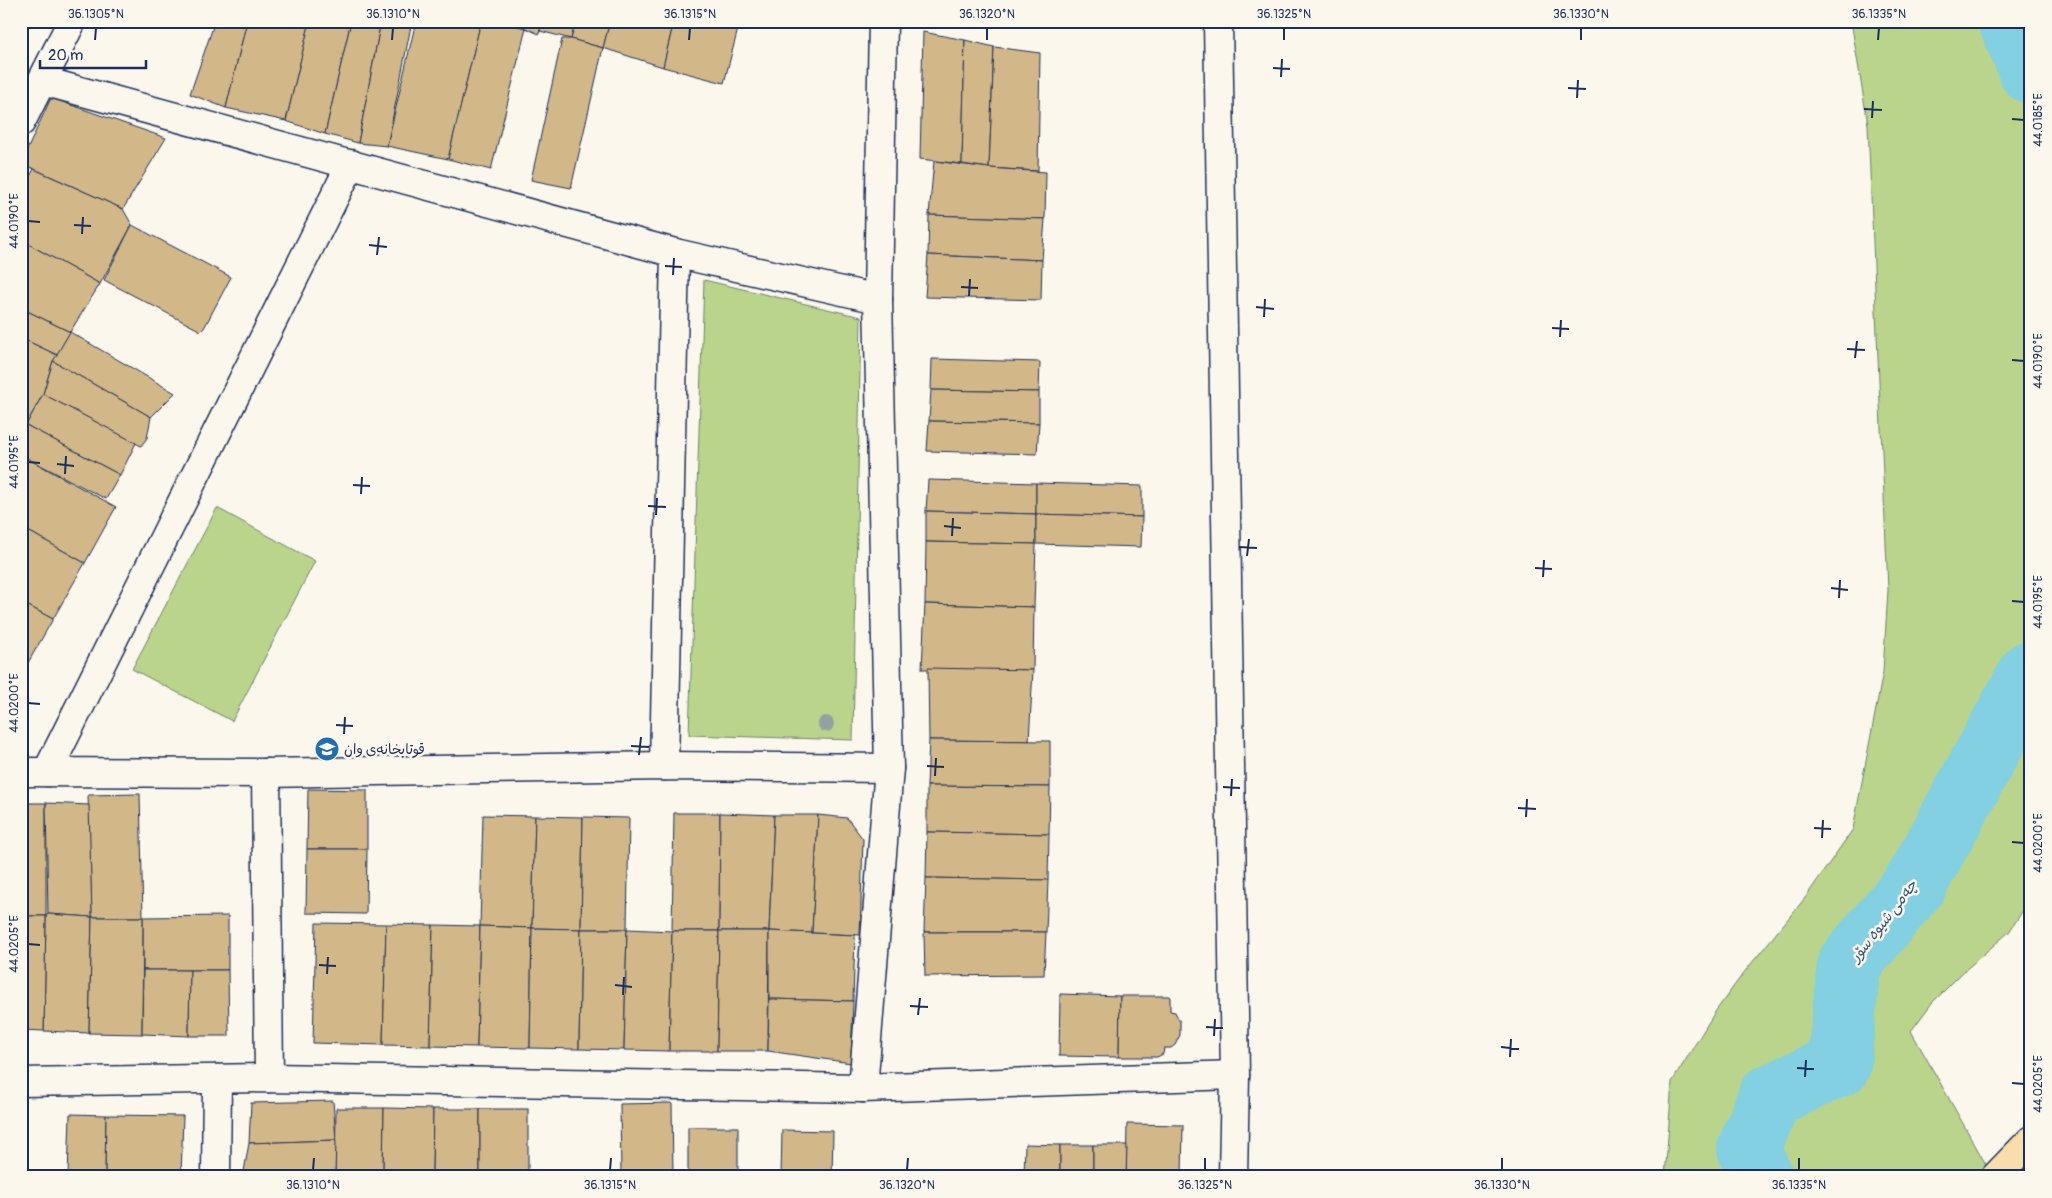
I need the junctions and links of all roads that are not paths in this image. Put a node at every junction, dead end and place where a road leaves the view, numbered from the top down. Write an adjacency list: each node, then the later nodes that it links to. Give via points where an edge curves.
1 (72, 21): 4 (street)
2 (883, 21): 8 (street)
3 (1218, 21): 13 (street)
4 (43, 81): 5 (street); 6 (street)
5 (21, 122)
6 (351, 164): 7 (street); 11 (street)
7 (675, 253): 8 (street); 9 (street)
8 (878, 299): 10 (street)
9 (664, 766): 10 (street); 12 (street)
10 (889, 768): 17 (street)
11 (34, 772): 12 (street)
12 (266, 772): 14 (street)
13 (1235, 1076): 17 (street); 20 (street)
14 (269, 1078): 15 (street); 17 (street)
15 (217, 1079): 16 (street); 19 (street)
16 (21, 1082)
17 (863, 1088)
18 (2031, 1140): 21 (highway)
19 (216, 1177)
20 (1233, 1177)
21 (1996, 1177)

